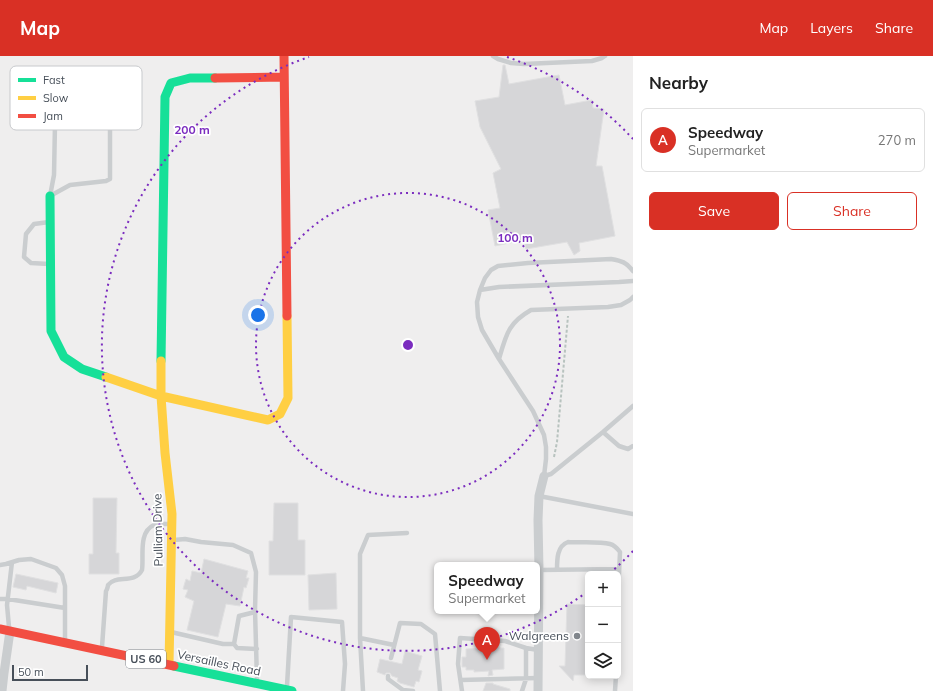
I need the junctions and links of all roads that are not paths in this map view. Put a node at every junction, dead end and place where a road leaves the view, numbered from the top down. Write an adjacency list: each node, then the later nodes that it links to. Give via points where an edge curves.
1 (284, 56): 4 (main road)
2 (493, 56): 3 (lane, via 511,63 524,64 592,61)
3 (605, 56)
4 (284, 77): 15 (main road, Pulliam Drive, via 190,78 171,83 165,97); 15 (main road, via 288,398 280,414 268,420)
5 (55, 130): 7 (lane, via 54,175)
6 (110, 130): 7 (lane, via 110,179 106,182 70,185)
7 (50, 196): 8 (main road)
8 (50, 222): 9 (main road); 9 (lane, via 34,224 26,234 24,257 31,263)
9 (51, 265): 15 (main road, via 51,331 64,357 82,369)
10 (633, 271): 12 (lane, via 622,261 611,259 498,266 491,270)
11 (633, 281): 12 (lane)
12 (480, 290): 14 (lane, via 477,302 478,317 482,330)
13 (633, 297): 14 (lane, via 621,305 608,307 531,310 512,325)
14 (499, 359): 19 (lane, via 533,411 544,435)
15 (161, 396): 22 (main road, Pulliam Drive)
16 (633, 406): 17 (lane)
17 (603, 432): 18 (lane, via 619,446 628,449); 19 (lane)
18 (633, 446)
19 (547, 475): 20 (street)
20 (539, 496): 21 (lane); 26 (street)
21 (633, 514)
22 (172, 524): 24 (main road, Pulliam Drive); 46 (lane, via 154,525 145,533 140,574 108,585)
23 (407, 533): 40 (lane, via 368,535 360,554)
24 (171, 540): 35 (lane, via 185,539 233,545 251,553 256,572); 39 (main road, Pulliam Drive)
25 (12, 562): 27 (lane); 33 (lane); 34 (lane, via 31,559 56,568 66,586)
26 (539, 562)
27 (0, 565)
28 (619, 568): 30 (lane); 30 (lane, via 620,552 614,546 568,542 559,548); 31 (lane)
29 (540, 570): 30 (lane)
30 (557, 570)
31 (619, 571)
32 (0, 599): 33 (lane)
33 (8, 599): 34 (lane); 38 (lane)
34 (65, 608): 41 (lane)
35 (255, 612): 42 (lane, via 239,616); 45 (lane)
36 (538, 614): 47 (street)
37 (0, 629): 38 (main road, Versailles Road / US 60)
38 (10, 631): 41 (main road, Versailles Road / US 60); 57 (street)
39 (170, 632): 42 (lane, via 222,644); 49 (main road, Pulliam Drive)
40 (360, 638): 43 (lane); 59 (lane)
41 (65, 642): 46 (main road, Versailles Road / US 60)
42 (234, 644): 45 (lane, via 237,648)
43 (394, 645): 48 (lane); 61 (lane, via 400,623 421,624 435,634)
44 (526, 648): 47 (lane); 52 (lane); 54 (lane, via 505,641 460,638)
45 (257, 649): 55 (lane)
46 (102, 650): 49 (main road, Versailles Road / US 60)
47 (538, 650): 51 (street)
48 (391, 658)
49 (169, 664): 55 (main road, Versailles Road / US 60)
50 (388, 676): 60 (lane, via 388,679 403,690)
51 (538, 678): 52 (lane); 64 (street)
52 (526, 679): 54 (lane); 63 (lane)
53 (616, 679): 65 (lane)
54 (460, 680): 62 (lane)
55 (258, 684): 56 (main road, Versailles Road / US 60)
56 (289, 690): 58 (lane, via 291,617 342,622 345,664)
57 (2, 691)
58 (343, 691)
59 (363, 691)
60 (413, 691)
61 (440, 691)
62 (462, 691)
63 (522, 691)
64 (538, 691)
65 (615, 691)

